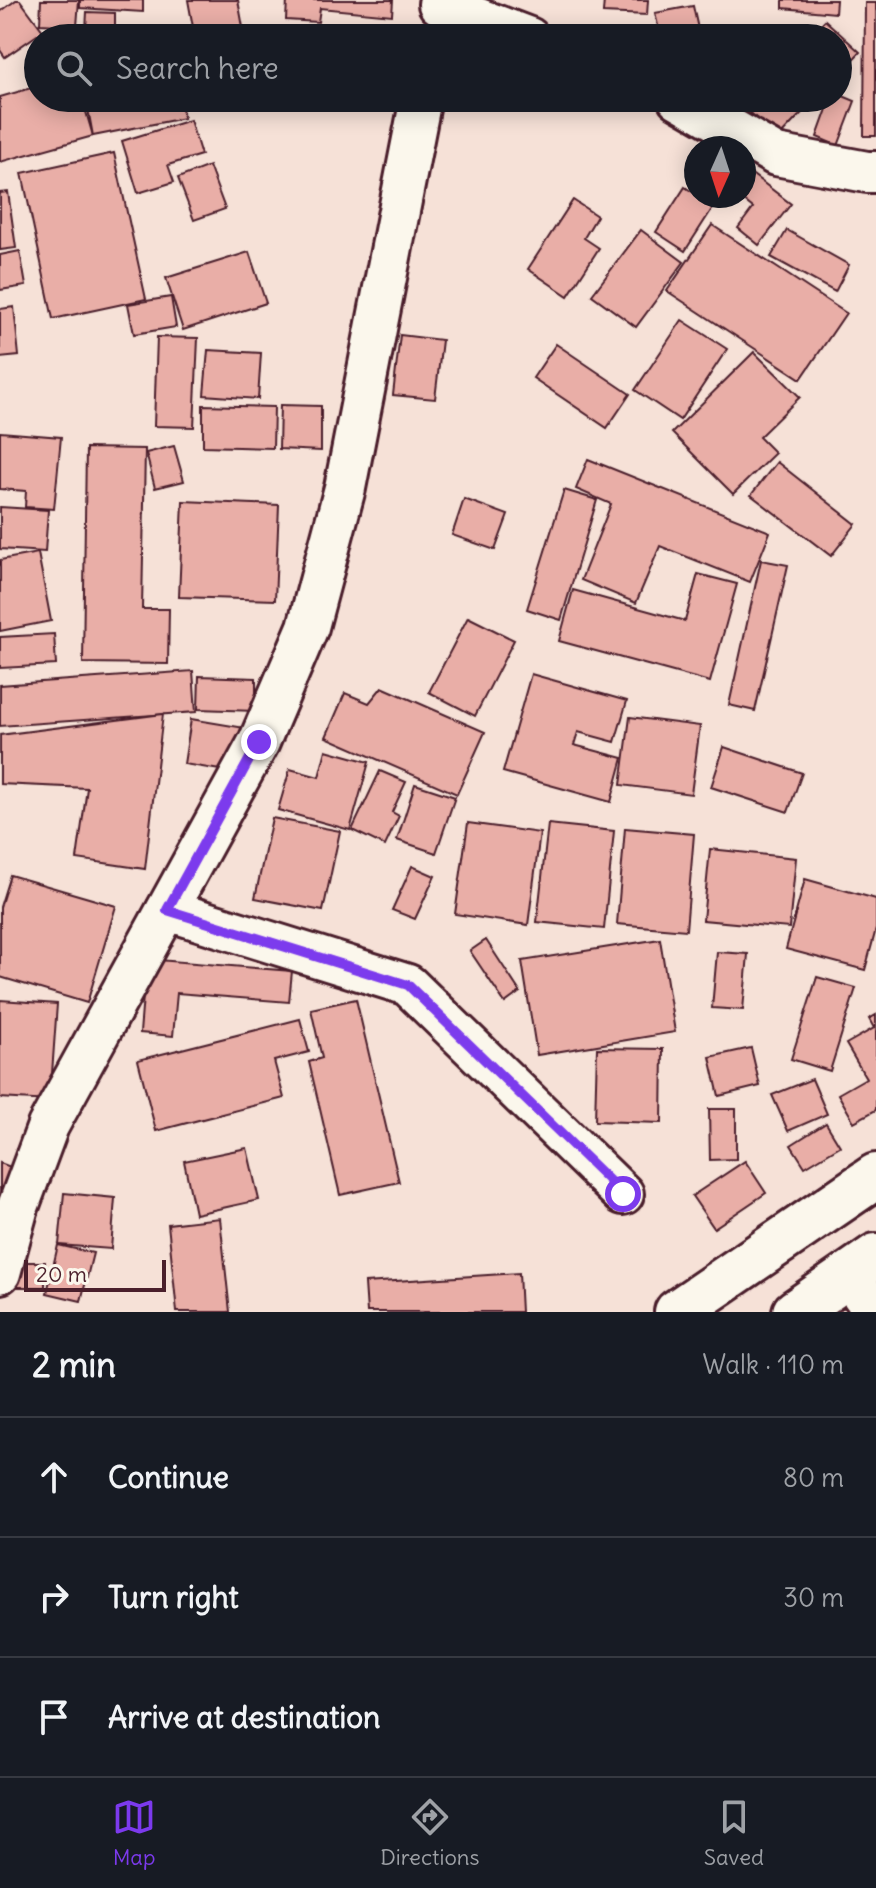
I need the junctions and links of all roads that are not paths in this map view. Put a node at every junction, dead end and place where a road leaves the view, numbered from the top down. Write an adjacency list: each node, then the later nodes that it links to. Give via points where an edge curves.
1 (437, 14): 2 (street)
2 (475, 24)
3 (418, 112): 6 (street, via 345,488 308,627 259,742)
4 (702, 112): 5 (street, via 776,155)
5 (876, 172)
6 (167, 910): 8 (street, via 408,985); 10 (street, via 48,1126)
7 (876, 1176): 11 (street)
8 (623, 1194)
9 (862, 1266): 12 (street); 13 (street)
10 (0, 1273)
11 (677, 1312)
12 (795, 1312)
13 (875, 1312)

